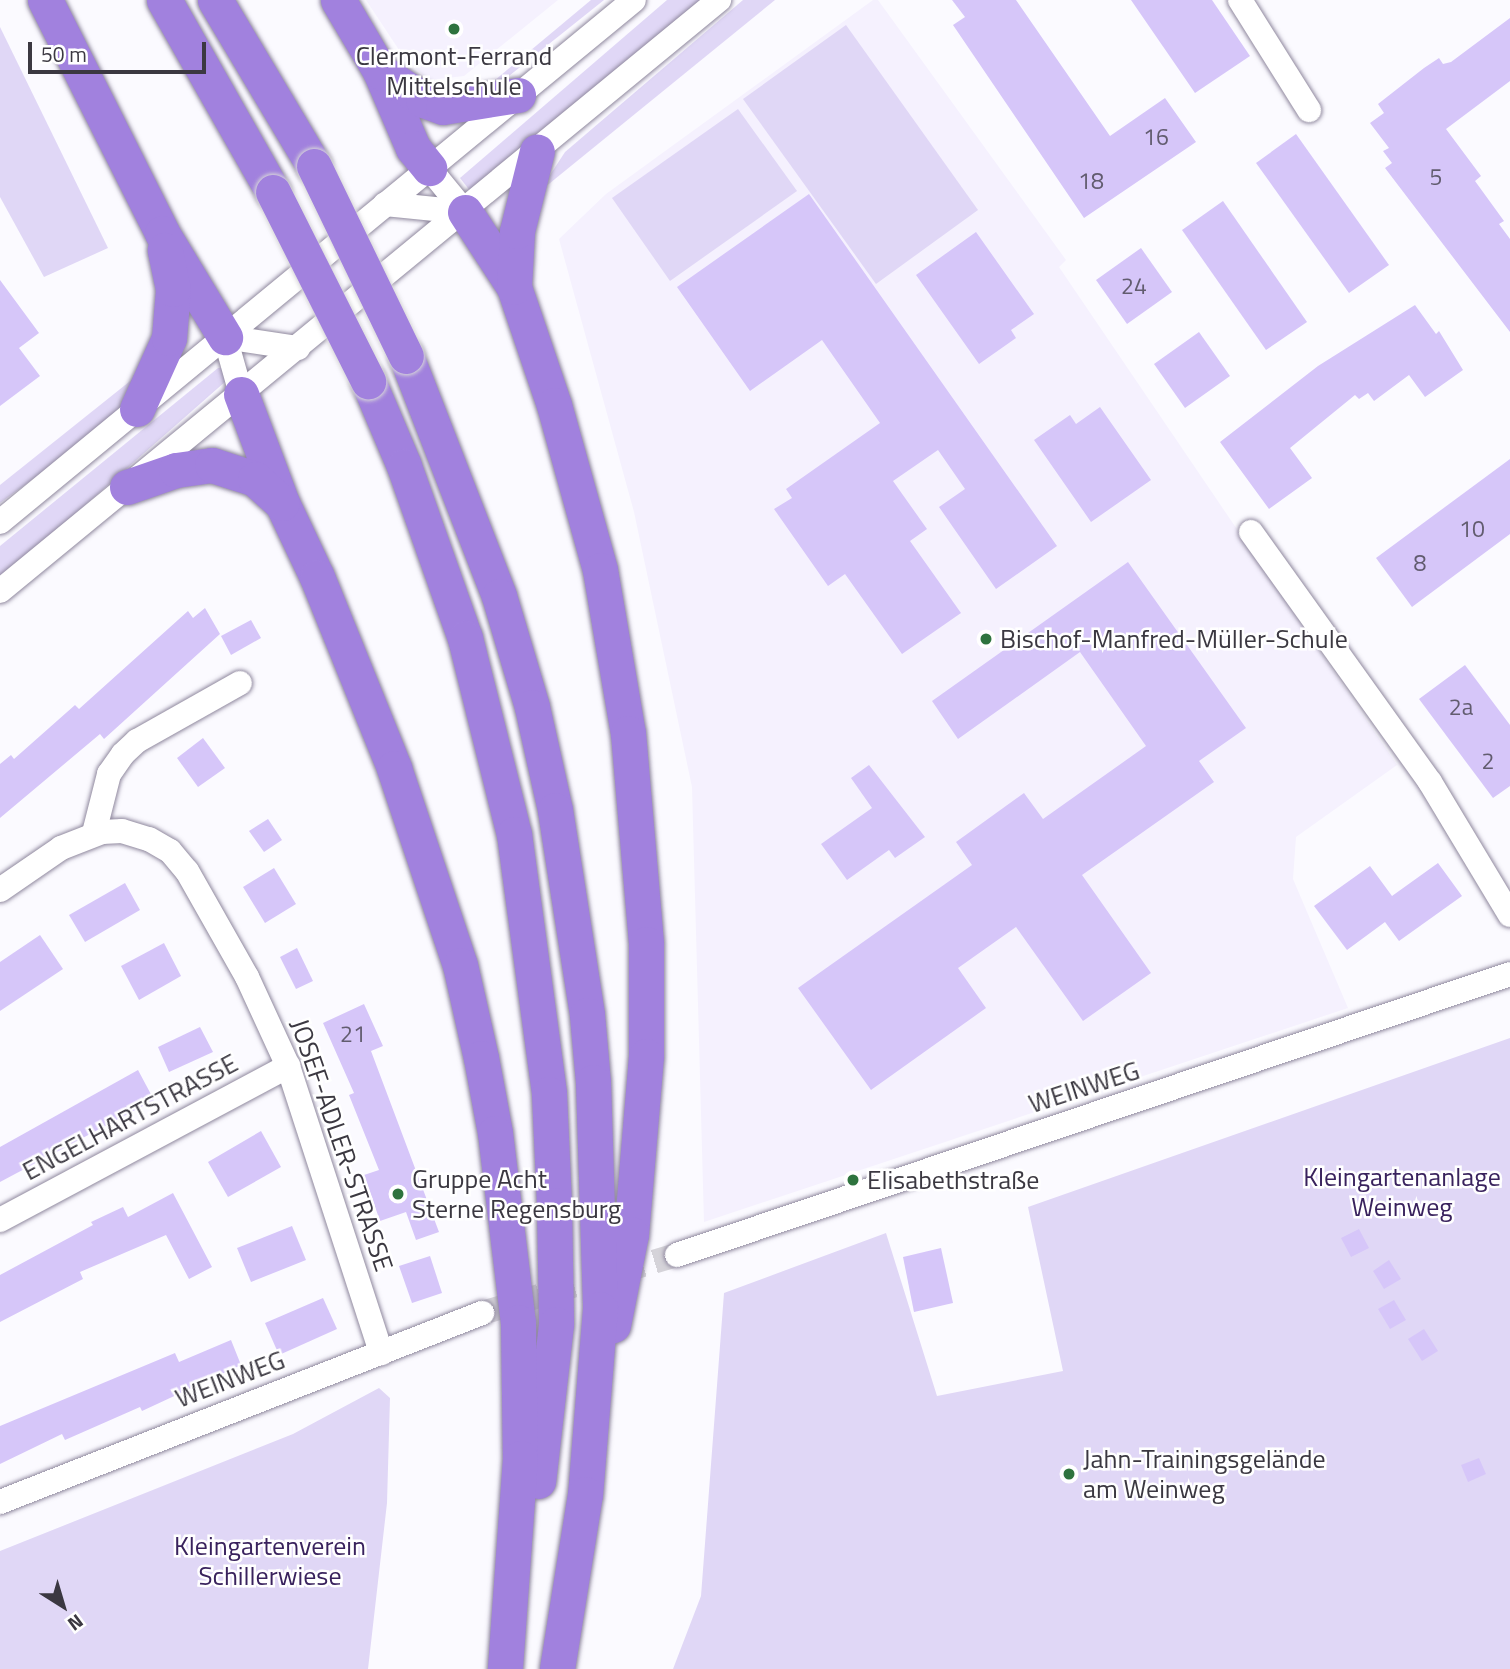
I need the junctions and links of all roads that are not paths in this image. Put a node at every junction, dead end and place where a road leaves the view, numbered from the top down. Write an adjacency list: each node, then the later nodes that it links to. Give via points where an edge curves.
1 (45, 0): 15 (highway)
2 (164, 0): 39 (highway, bridge, via 273,192 368,381 409,478 465,638 514,834 549,1094 556,1324)
3 (215, 0): 36 (highway, bridge, via 314,166 405,356 499,596 532,707 580,960 593,1082 600,1309)
4 (338, 0): 8 (highway)
5 (634, 0): 9 (street)
6 (719, 0): 11 (street)
7 (1240, 0): 10 (street)
8 (380, 71): 9 (highway, via 423,100 443,107); 12 (highway, via 413,148)
9 (518, 95): 12 (street)
10 (1310, 110)
11 (537, 151): 14 (street); 16 (highway, via 517,231)
12 (429, 168): 13 (street); 14 (street)
13 (385, 204): 14 (street); 17 (street)
14 (465, 212): 16 (highway); 18 (street)
15 (162, 233): 17 (highway); 20 (highway, via 173,289 172,314 160,362)
16 (514, 287): 36 (highway, via 554,405 600,570 628,733 639,835 646,944 639,1161 621,1296)
17 (225, 337): 18 (street); 19 (street); 20 (street)
18 (298, 348): 19 (street)
19 (241, 394): 21 (street); 22 (highway)
20 (137, 409): 23 (street)
21 (127, 487): 22 (highway, via 176,470 212,465 255,479); 25 (street)
22 (282, 503): 38 (highway, via 343,638 399,780 460,965 481,1058 497,1146 518,1322 520,1458)
23 (0, 522)
24 (1251, 532): 29 (street, via 1430,782)
25 (0, 591)
26 (240, 682): 27 (street, via 137,741 123,754 109,774)
27 (94, 833): 28 (street, JOSEF-ADLER-STRASSE, via 61,848); 31 (street, JOSEF-ADLER-STRASSE, via 122,831 149,839 170,851 187,871 247,977)
28 (0, 890)
29 (1510, 915)
30 (1510, 974): 33 (street, WEINWEG)
31 (288, 1066): 32 (street, ENGELHARTSTRASSE); 35 (street, JOSEF-ADLER-STRASSE)
32 (0, 1220)
33 (677, 1255)
34 (482, 1313): 35 (street, WEINWEG)
35 (381, 1353): 37 (street, WEINWEG)
36 (596, 1375): 40 (highway, via 586,1494)
37 (0, 1502)
38 (505, 1669)
39 (511, 1669)
40 (557, 1669)

